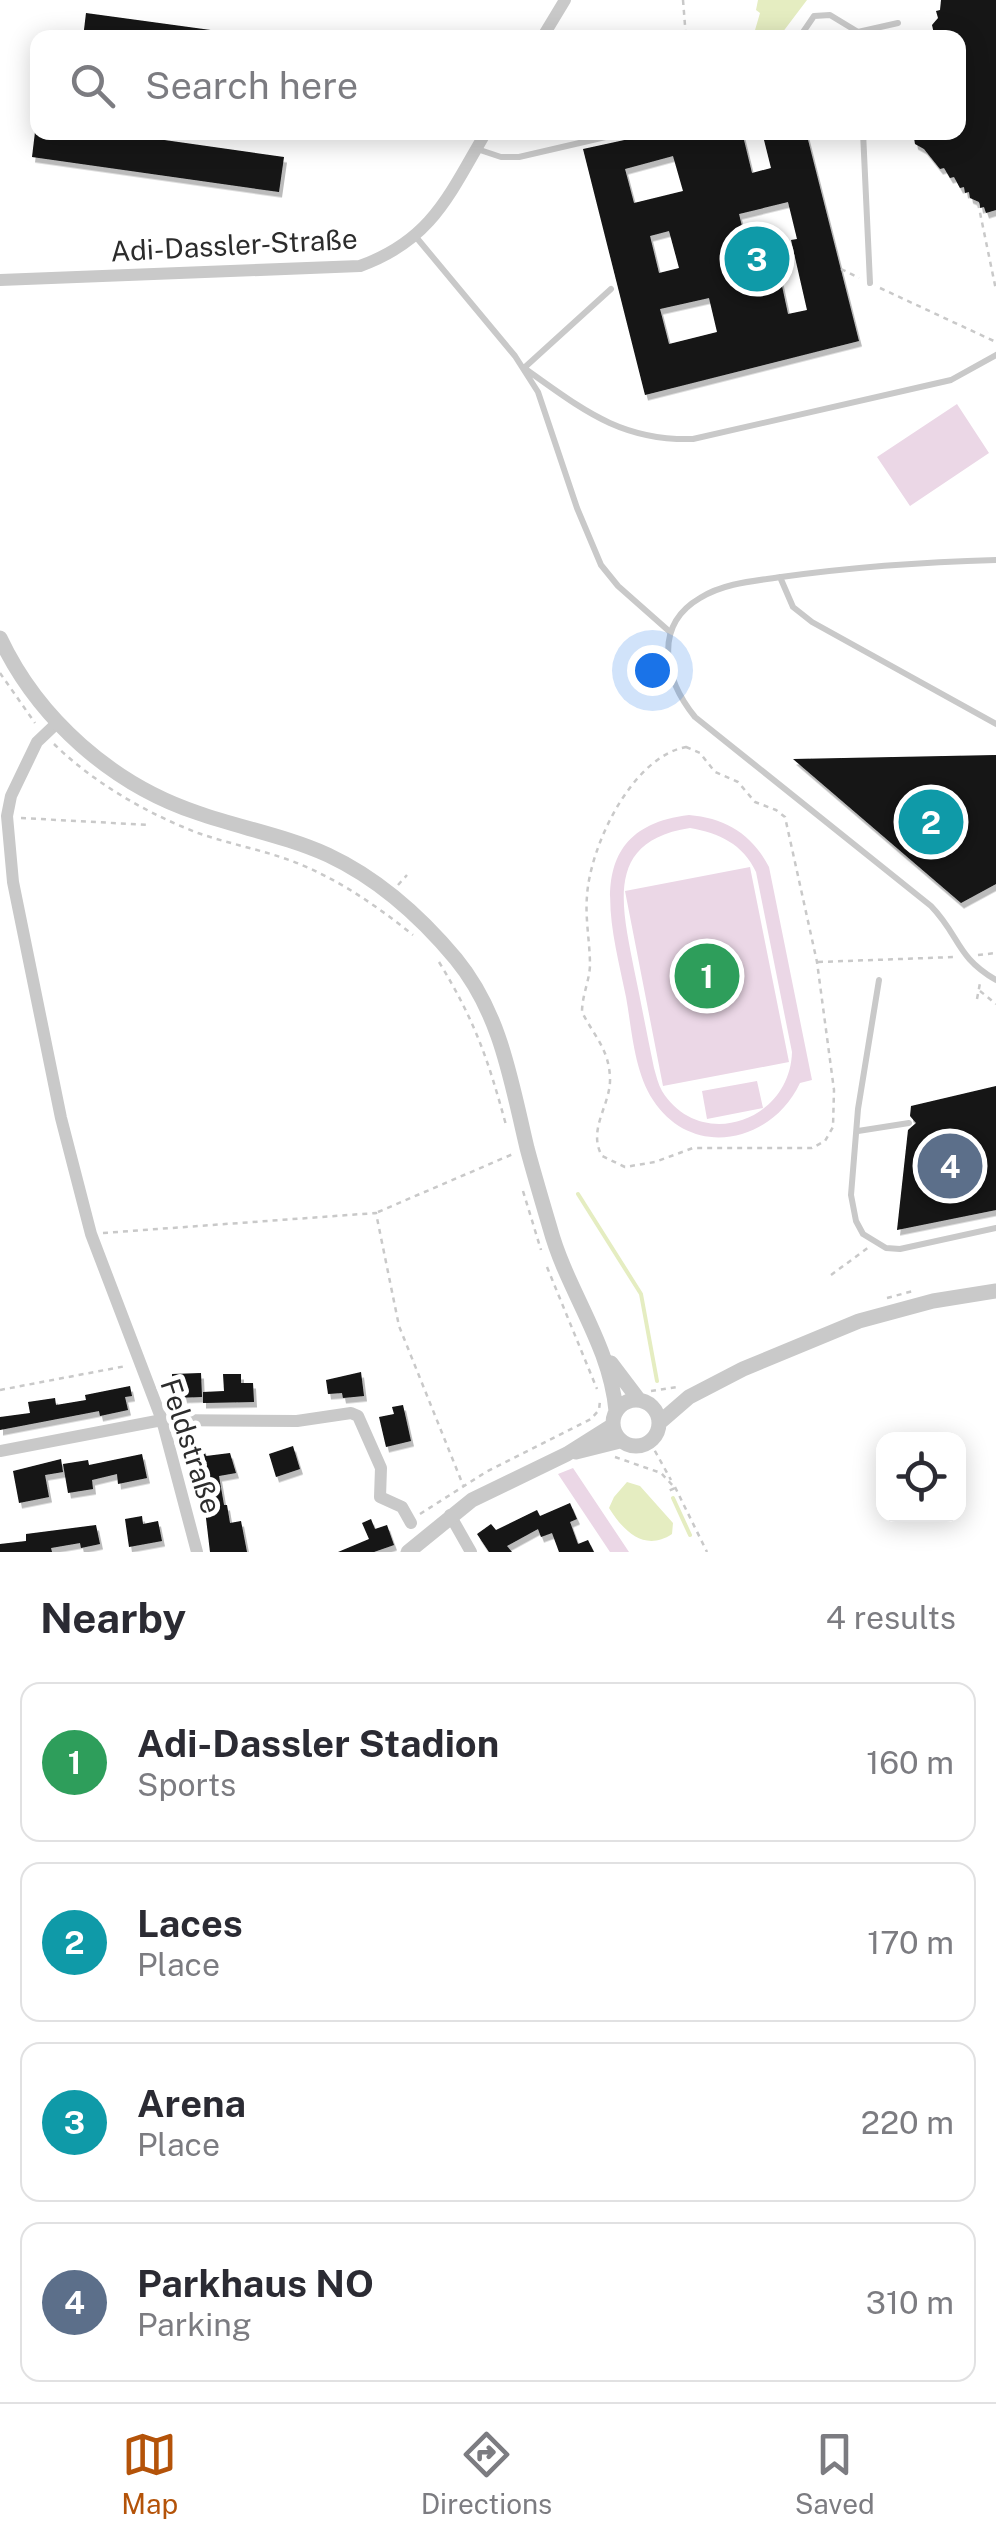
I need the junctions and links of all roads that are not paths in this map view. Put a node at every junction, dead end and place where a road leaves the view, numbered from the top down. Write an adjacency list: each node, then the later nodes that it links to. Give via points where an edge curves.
1 (565, 0): 3 (street)
2 (898, 22): 6 (lane)
3 (547, 30)
4 (804, 30): 5 (lane, via 814,16 830,15)
5 (851, 30)
6 (873, 30)
7 (481, 140): 10 (street, Adi-Dassler-Straße)
8 (593, 140): 10 (lane, via 518,158)
9 (862, 140): 13 (lane)
10 (476, 148): 11 (street, Adi-Dassler-Straße)
11 (416, 237): 12 (street, Adi-Dassler-Straße, via 381,258 342,269); 16 (lane)
12 (0, 280)
13 (870, 283)
14 (612, 289): 16 (lane)
15 (996, 354): 16 (lane, via 951,380 672,440 614,428)
16 (524, 368): 19 (lane, via 601,565)
17 (996, 560): 18 (lane)
18 (780, 578): 19 (lane, via 703,596 683,610); 22 (lane, via 801,615)
19 (670, 632): 24 (lane, via 668,665 695,716 932,906 965,957)
20 (0, 638): 21 (street)
21 (57, 723): 29 (street, via 143,790 326,854 368,877 457,960 488,1010 514,1077 552,1235); 33 (street, Feldstraße, via 18,776 7,816 8,852 91,1234)
22 (996, 724)
23 (879, 980): 26 (lane)
24 (996, 980)
25 (909, 1122): 26 (lane)
26 (858, 1131): 27 (lane, via 851,1195 856,1222 874,1242 900,1249)
27 (996, 1228)
28 (996, 1291): 30 (street, via 858,1321)
29 (602, 1348): 31 (street); 32 (street)
30 (689, 1397): 31 (street); 34 (street)
31 (645, 1402): 32 (street, via 626,1402); 34 (street)
32 (614, 1418): 35 (street); 37 (street)
33 (162, 1420): 36 (street); 39 (street, via 358,1416 382,1468 380,1497 402,1507); 40 (street, Feldstraße)
34 (659, 1423): 35 (street, via 650,1442)
35 (620, 1441): 37 (street)
36 (0, 1451)
37 (567, 1454): 38 (street)
38 (450, 1515): 41 (street); 42 (street)
39 (411, 1524)
40 (197, 1552)
41 (408, 1552)
42 (471, 1552)

